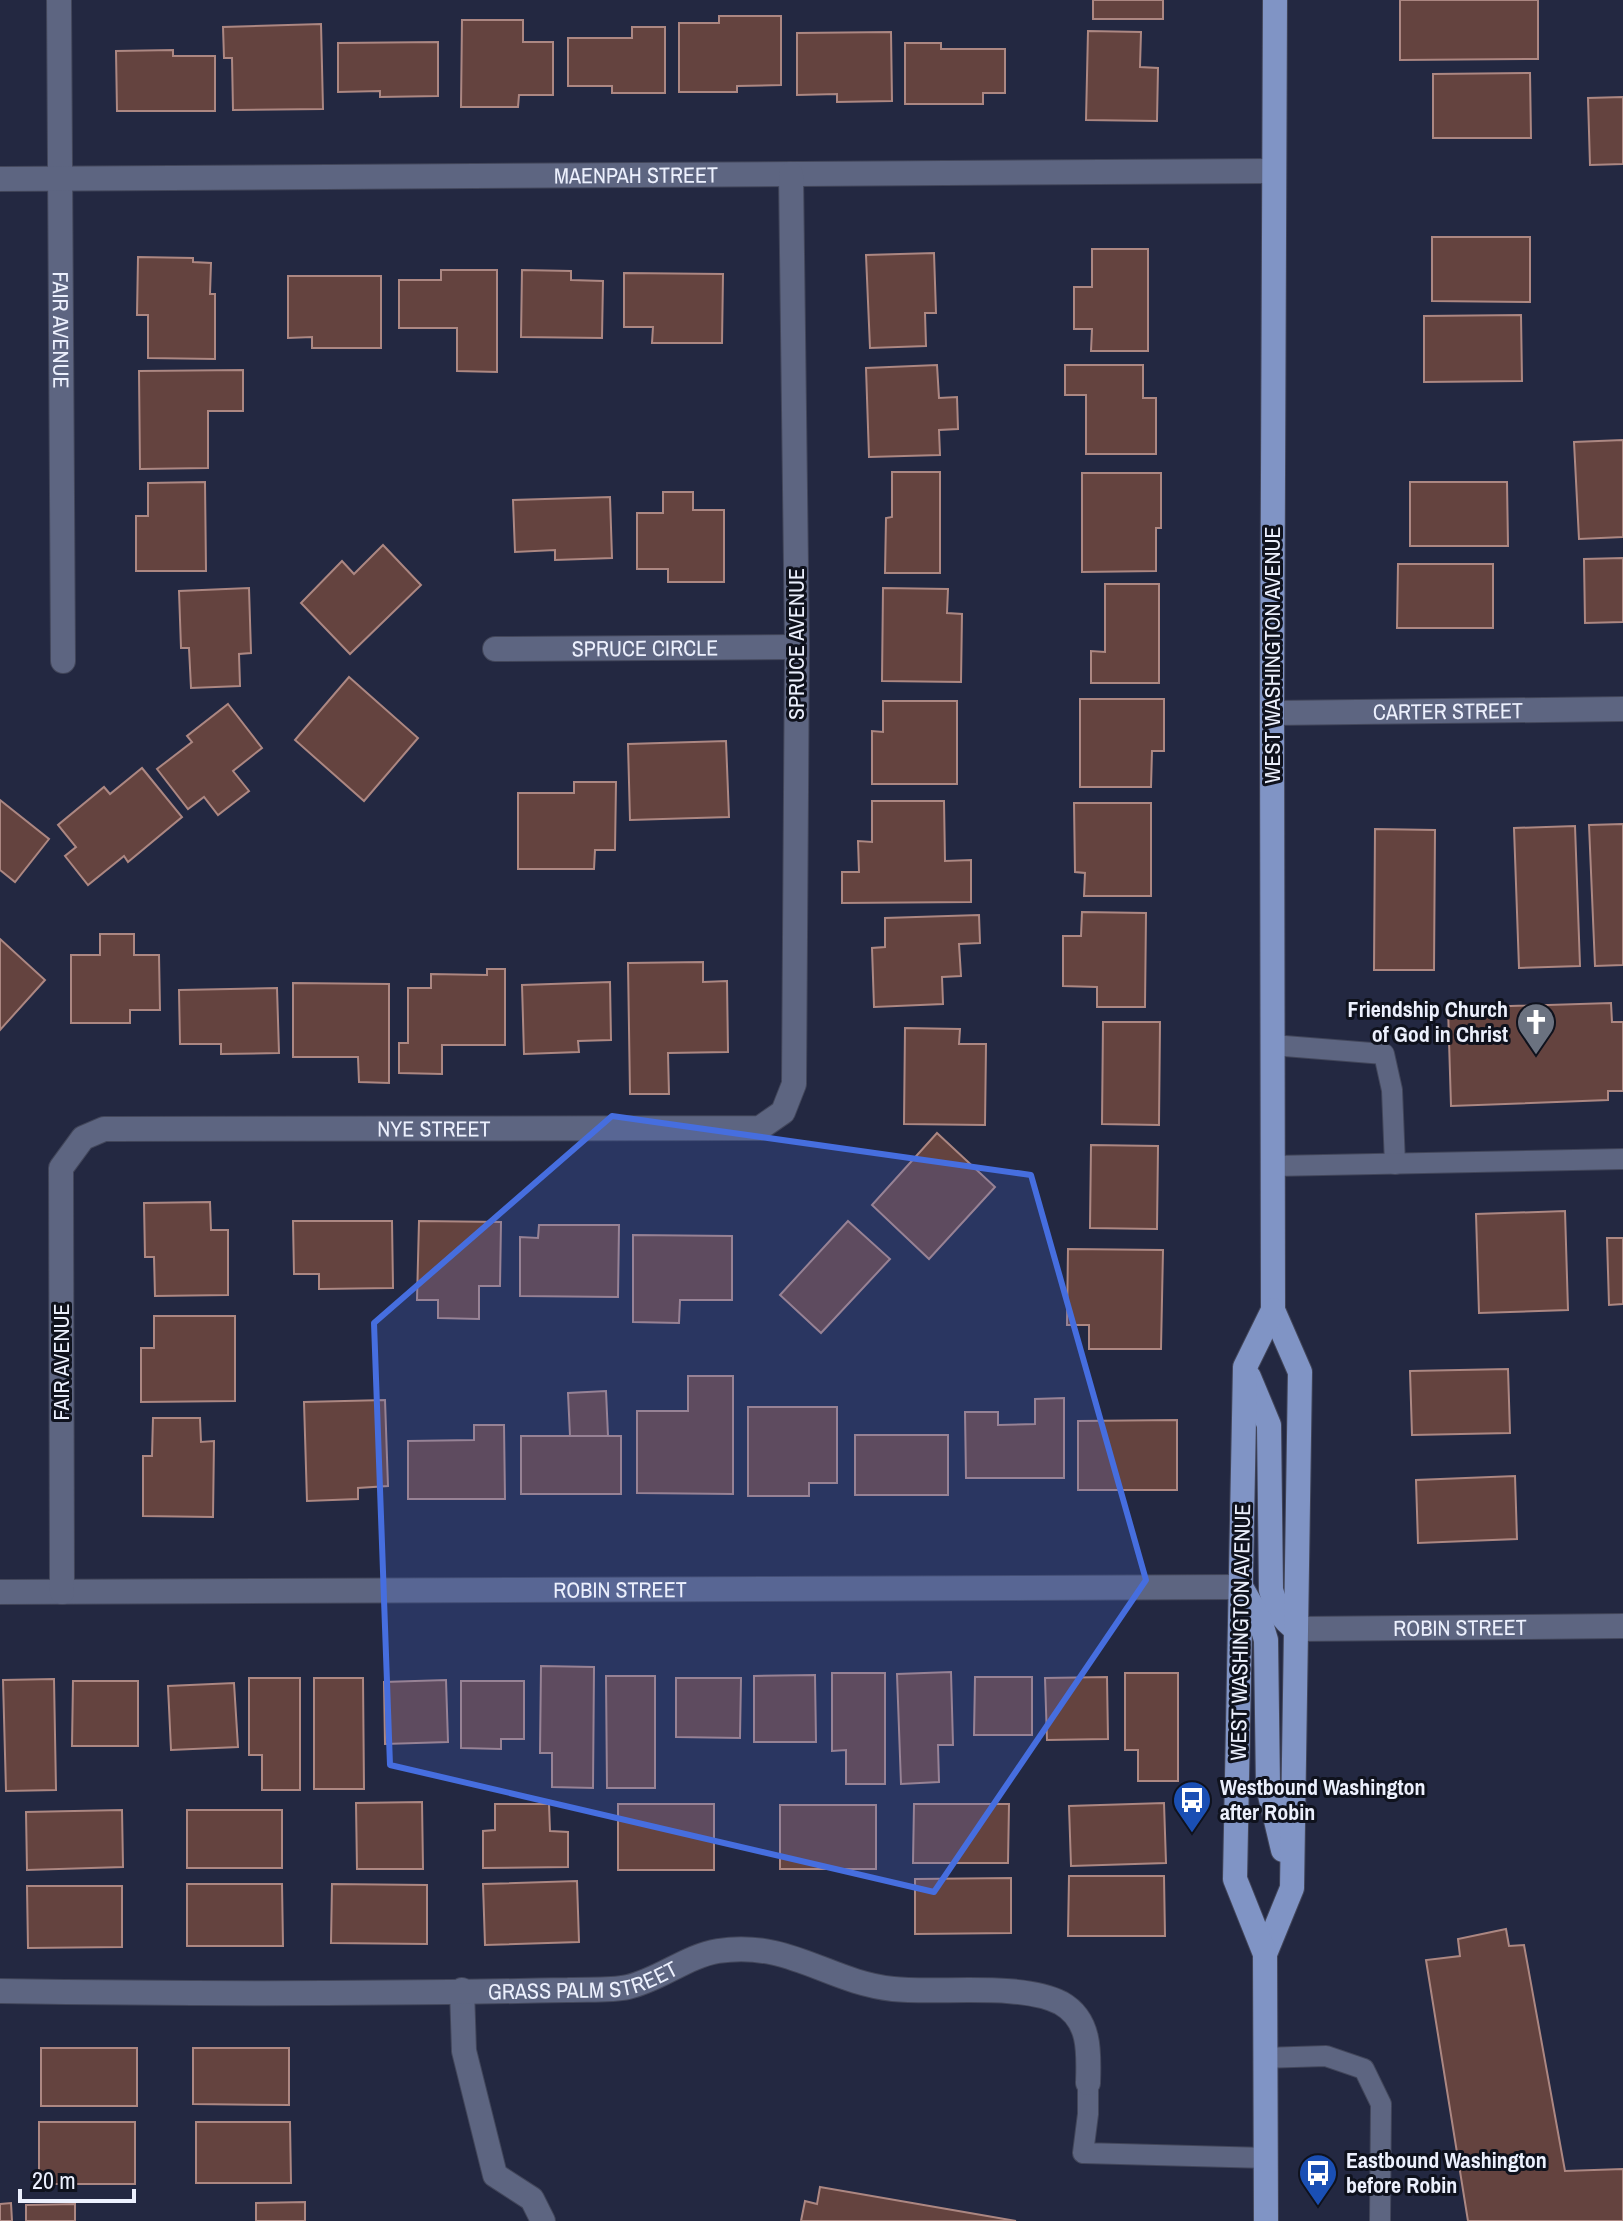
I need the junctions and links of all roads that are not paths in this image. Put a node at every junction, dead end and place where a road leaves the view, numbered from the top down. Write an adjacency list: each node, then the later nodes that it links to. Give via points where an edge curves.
1 (59, 0): 6 (street, FAIR AVENUE)
2 (1275, 0): 3 (main road, WEST WASHINGTON AVENUE)
3 (1274, 171): 4 (street, MAENPAH STREET); 11 (main road, WEST WASHINGTON AVENUE)
4 (791, 174): 6 (street, MAENPAH STREET); 7 (street, SPRUCE AVENUE)
5 (0, 179): 6 (street, MAENPAH STREET)
6 (60, 179): 9 (street, FAIR AVENUE)
7 (797, 647): 8 (street, SPRUCE CIRCLE); 13 (street, SPRUCE AVENUE, via 794,1084)
8 (495, 649)
9 (63, 661)
10 (1623, 709): 11 (street, CARTER STREET)
11 (1272, 713): 12 (main road, WEST WASHINGTON AVENUE)
12 (1272, 1045): 16 (lane, via 1384,1054 1392,1090); 17 (main road, WEST WASHINGTON AVENUE)
13 (783, 1112): 14 (street, NYE STREET, via 760,1128 104,1129)
14 (83, 1138): 22 (street, FAIR AVENUE, via 61,1168)
15 (1623, 1159): 16 (lane)
16 (1395, 1164): 17 (lane)
17 (1273, 1166): 18 (main road, WEST WASHINGTON AVENUE)
18 (1273, 1310): 19 (main road, WEST WASHINGTON AVENUE); 24 (main road, WEST WASHINGTON AVENUE, via 1300,1372)
19 (1245, 1367): 20 (main road, WEST WASHINGTON AVENUE); 24 (main road, via 1269,1425 1271,1590 1277,1610)
20 (1240, 1587): 22 (street, ROBIN STREET); 25 (main road, via 1266,1640 1268,1787); 26 (main road, WEST WASHINGTON AVENUE, via 1235,1879)
21 (0, 1592): 22 (street, ROBIN STREET)
22 (62, 1592)
23 (1623, 1626): 24 (street, ROBIN STREET)
24 (1296, 1629): 25 (main road, WEST WASHINGTON AVENUE)
25 (1292, 1888): 26 (main road, WEST WASHINGTON AVENUE)
26 (1265, 1954): 29 (main road, WEST WASHINGTON AVENUE)
27 (462, 1990): 28 (street, GRASS PALM STREET); 30 (street, GRASS PALM STREET, via 628,1987 716,1952 761,1949 892,1989 1032,1994 1061,2004 1084,2025); 32 (street, via 464,2051 495,2175 532,2199)
28 (0, 1991)
29 (1265, 2058): 31 (main road, WEST WASHINGTON AVENUE); 34 (lane, via 1326,2056 1364,2069 1381,2104)
30 (1088, 2083): 31 (lane, via 1083,2153)
31 (1266, 2158): 33 (main road, WEST WASHINGTON AVENUE)
32 (543, 2221)
33 (1266, 2221)
34 (1380, 2221)

